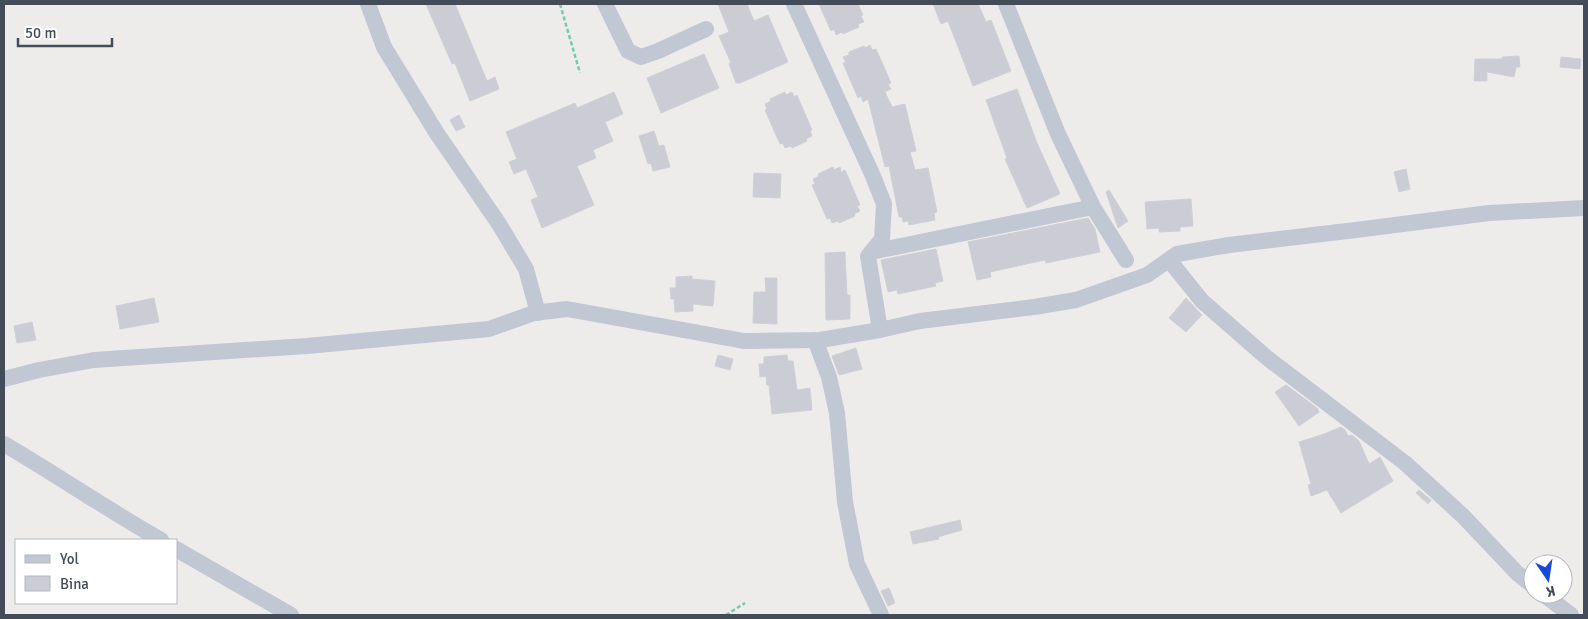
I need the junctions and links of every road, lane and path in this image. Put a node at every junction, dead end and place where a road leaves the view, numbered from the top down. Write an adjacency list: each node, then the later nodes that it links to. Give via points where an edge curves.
1 (368, 4): 13 (street, via 384,47 526,268)
2 (560, 4): 7 (path)
3 (605, 4): 6 (street, via 628,51 640,57)
4 (794, 4): 10 (street, via 884,204 882,239)
5 (1006, 4): 8 (street, via 1058,134)
6 (706, 28)
7 (580, 72)
8 (1093, 207): 10 (street); 11 (street)
9 (1584, 208): 12 (street, via 1489,213 1229,245 1177,254)
10 (871, 252): 14 (street, via 868,256)
11 (1126, 260)
12 (1169, 260): 14 (street, via 1147,274 1076,300 920,321); 20 (street, via 1202,301 1266,357 1404,463 1463,516)
13 (538, 312): 15 (street, via 567,309 744,341); 16 (street, via 489,329 307,346 94,360)
14 (880, 330): 15 (street)
15 (815, 340): 25 (street, via 838,413 845,502 857,564)
16 (4, 380)
17 (4, 444): 18 (street)
18 (159, 539)
19 (178, 550): 23 (street)
20 (1523, 578)
21 (745, 603): 24 (path)
22 (1556, 604): 26 (street)
23 (291, 615)
24 (726, 615)
25 (881, 615)
26 (1571, 615)

